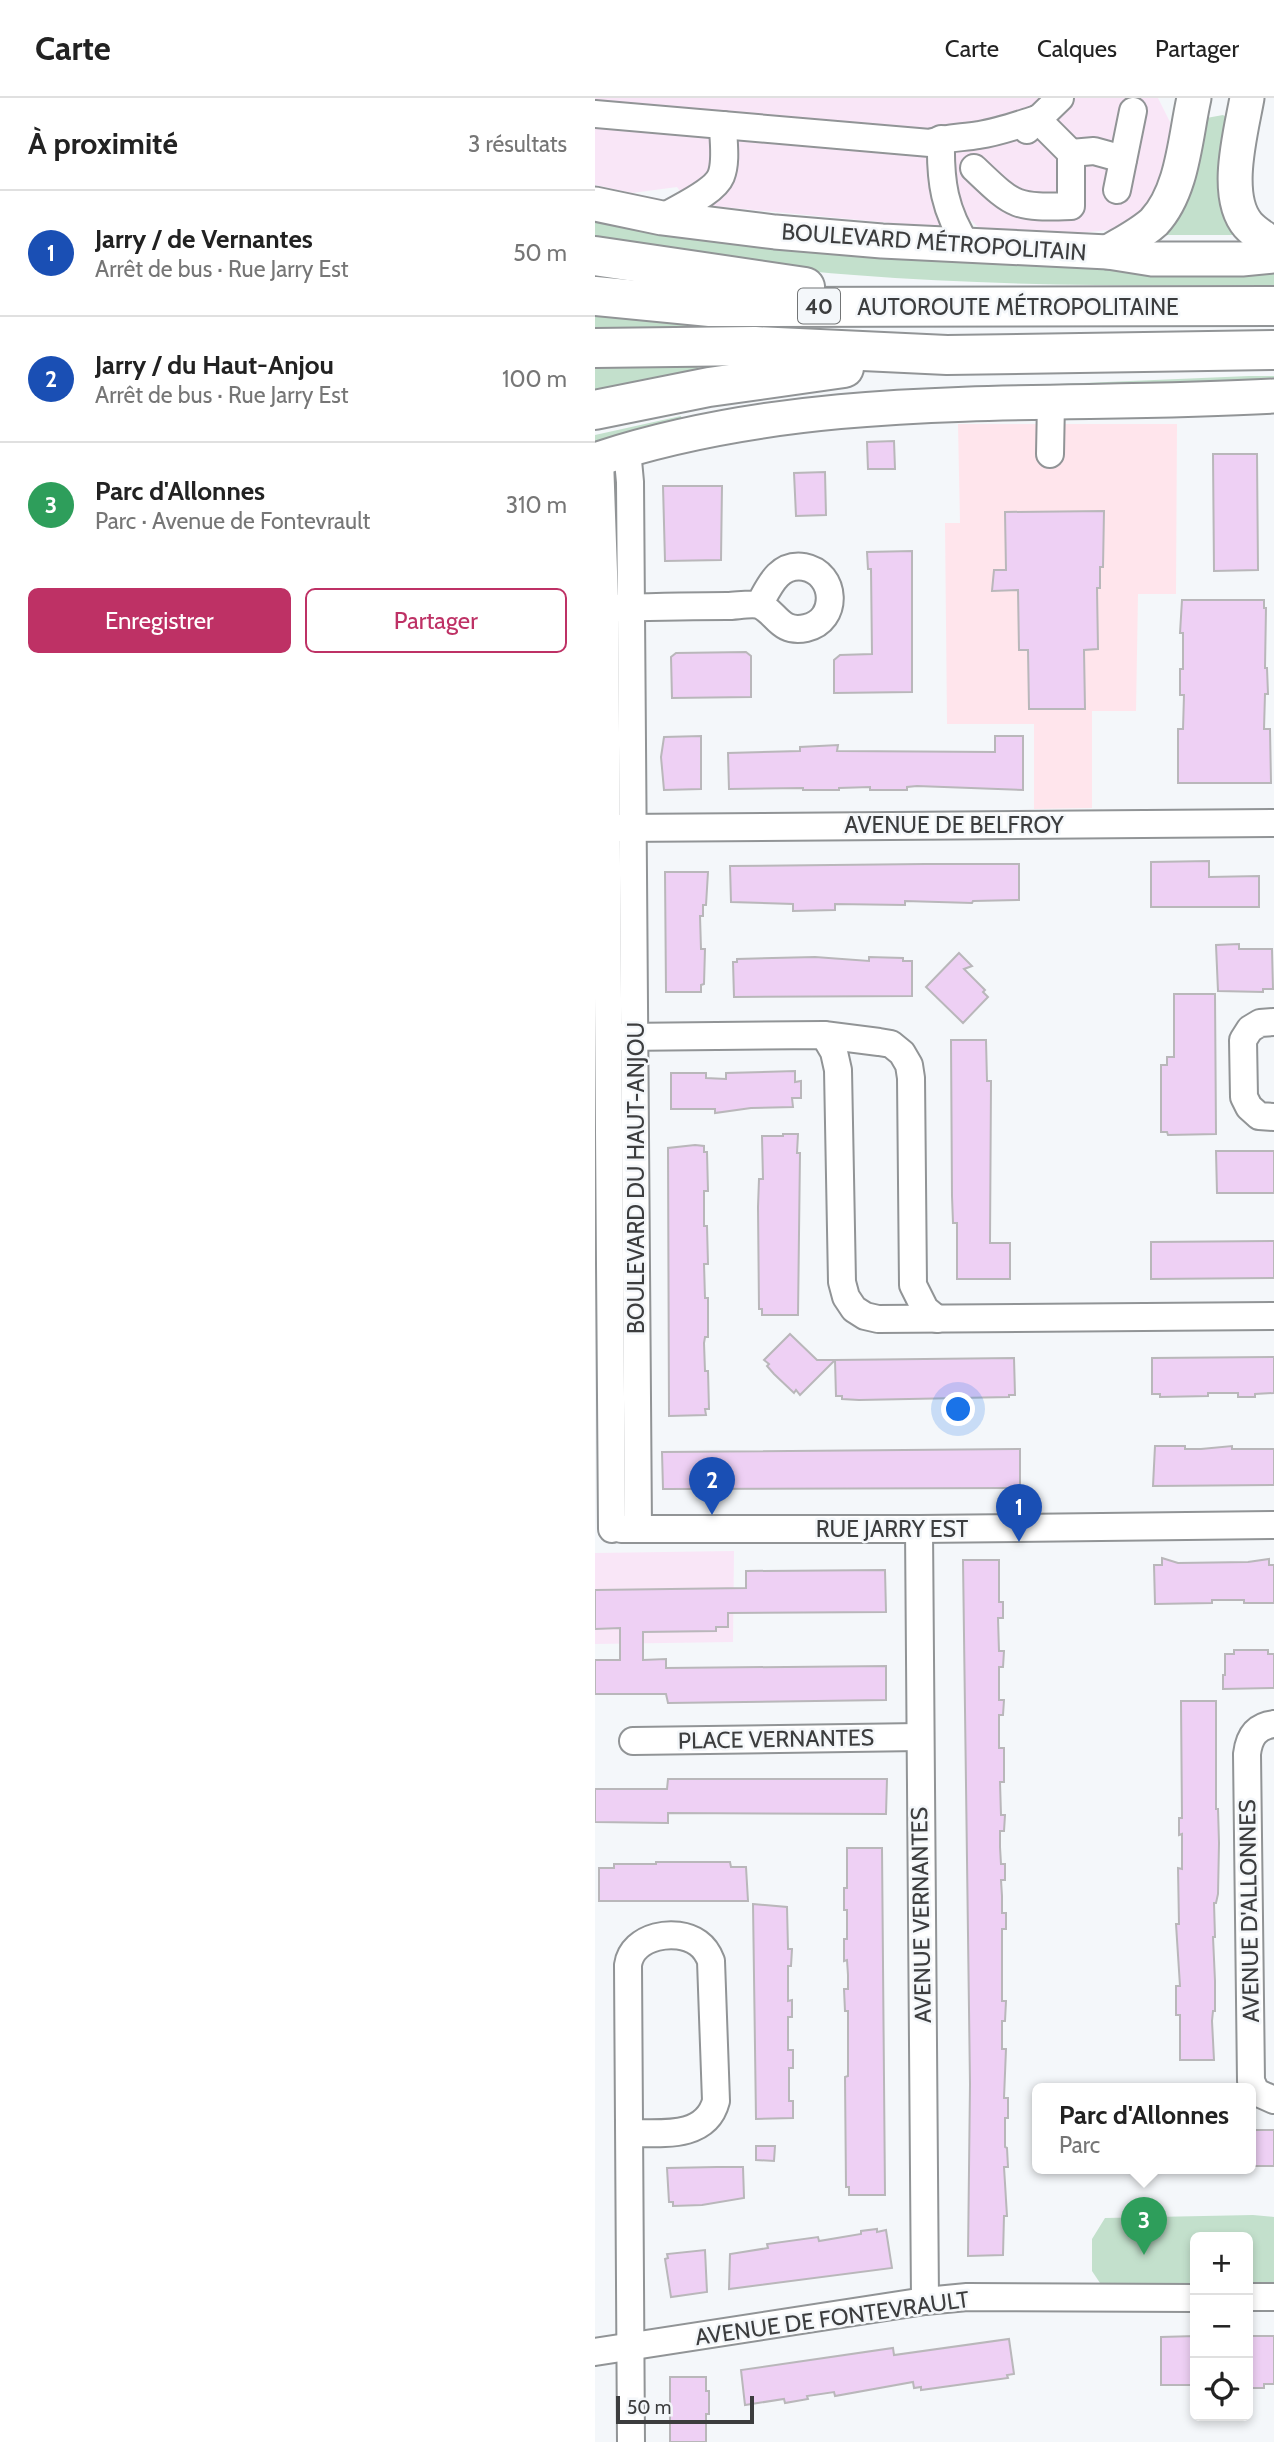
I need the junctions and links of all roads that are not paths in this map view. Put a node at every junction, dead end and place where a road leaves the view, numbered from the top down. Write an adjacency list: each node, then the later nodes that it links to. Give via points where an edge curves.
1 (687, 98): 9 (street)
2 (1060, 98): 8 (street)
3 (1227, 98): 5 (main road)
4 (1247, 98): 20 (main road, via 1236,166 1237,201 1249,226)
5 (1191, 99): 21 (main road, via 1180,164 1166,205 1152,223)
6 (1133, 111): 14 (street)
7 (595, 114): 9 (street)
8 (1037, 119): 11 (street); 12 (street, via 1020,136); 13 (street)
9 (674, 121): 10 (street)
10 (723, 125): 11 (street); 18 (street, via 720,177 709,190)
11 (937, 144): 12 (street, via 955,156); 19 (street, via 944,193)
12 (996, 149): 15 (street)
13 (1071, 153): 14 (street, via 1094,151); 15 (street, via 1071,206 1016,203)
14 (1123, 159): 16 (street)
15 (974, 167): 19 (street, via 949,204)
16 (1117, 190)
17 (595, 204): 18 (main road, BOULEVARD MÉTROPOLITAIN)
18 (661, 218): 19 (main road, BOULEVARD MÉTROPOLITAIN, via 787,233)
19 (960, 234): 21 (main road, BOULEVARD MÉTROPOLITAIN)
20 (1274, 245)
21 (1108, 253): 23 (main road, BOULEVARD MÉTROPOLITAIN, via 1152,259)
22 (595, 256): 25 (highway)
23 (1274, 256)
24 (595, 296): 25 (highway, AUTOROUTE MÉTROPOLITAINE / 40, via 710,307)
25 (928, 306): 26 (highway, AUTOROUTE MÉTROPOLITAINE / 40)
26 (1274, 306)
27 (595, 348): 29 (highway, via 755,346)
28 (1274, 350): 29 (highway)
29 (947, 355): 32 (highway, via 736,383)
30 (1274, 396): 31 (main road)
31 (1051, 402): 33 (street); 34 (main road, via 938,404 809,414)
32 (595, 410)
33 (1051, 454)
34 (607, 456): 35 (street, BOULEVARD DU HAUT-ANJOU); 37 (street, BOULEVARD DU HAUT-ANJOU, via 630,482)
35 (600, 573): 37 (street, BOULEVARD DU HAUT-ANJOU)
36 (759, 606): 37 (street)
37 (618, 608): 39 (street, BOULEVARD DU HAUT-ANJOU); 40 (street, BOULEVARD DU HAUT-ANJOU)
38 (1274, 823): 40 (street, AVENUE DE BELFROY)
39 (605, 828): 40 (street); 44 (street, BOULEVARD DU HAUT-ANJOU)
40 (633, 828): 43 (street, BOULEVARD DU HAUT-ANJOU)
41 (1274, 1022): 45 (street, via 1260,1023 1243,1040 1244,1097 1259,1116)
42 (824, 1035): 43 (street); 47 (street, via 891,1044 909,1065 912,1277 918,1298); 47 (street, via 838,1070 846,1297 865,1316)
43 (636, 1036): 44 (street); 49 (street, BOULEVARD DU HAUT-ANJOU)
44 (609, 1037): 49 (street, BOULEVARD DU HAUT-ANJOU)
45 (1274, 1117)
46 (1274, 1317): 47 (street)
47 (937, 1320)
48 (1274, 1525): 50 (street, RUE JARRY EST)
49 (615, 1529): 50 (street, RUE JARRY EST)
50 (919, 1529): 52 (street, AVENUE VERNANTES)
51 (1274, 1724): 54 (street, AVENUE D'ALLONNES, via 1252,1735 1247,1754)
52 (920, 1737): 53 (street, PLACE VERNANTES); 61 (street, AVENUE VERNANTES)
53 (633, 1741)
54 (1252, 2083)
55 (1256, 2092): 56 (street, AVENUE D'ALLONNES)
56 (1274, 2100)
57 (630, 2133): 57 (street, via 629,1958 647,1940 685,1937 706,1949 711,1961 713,2114 690,2130); 62 (street)
58 (1253, 2297): 59 (street)
59 (1274, 2297)
60 (1190, 2298): 61 (street, AVENUE DE FONTEVRAULT, via 967,2297)
61 (925, 2301): 62 (street, AVENUE DE FONTEVRAULT)
62 (631, 2348): 63 (street, AVENUE DE FONTEVRAULT); 64 (street)
63 (595, 2352)
64 (631, 2442)

